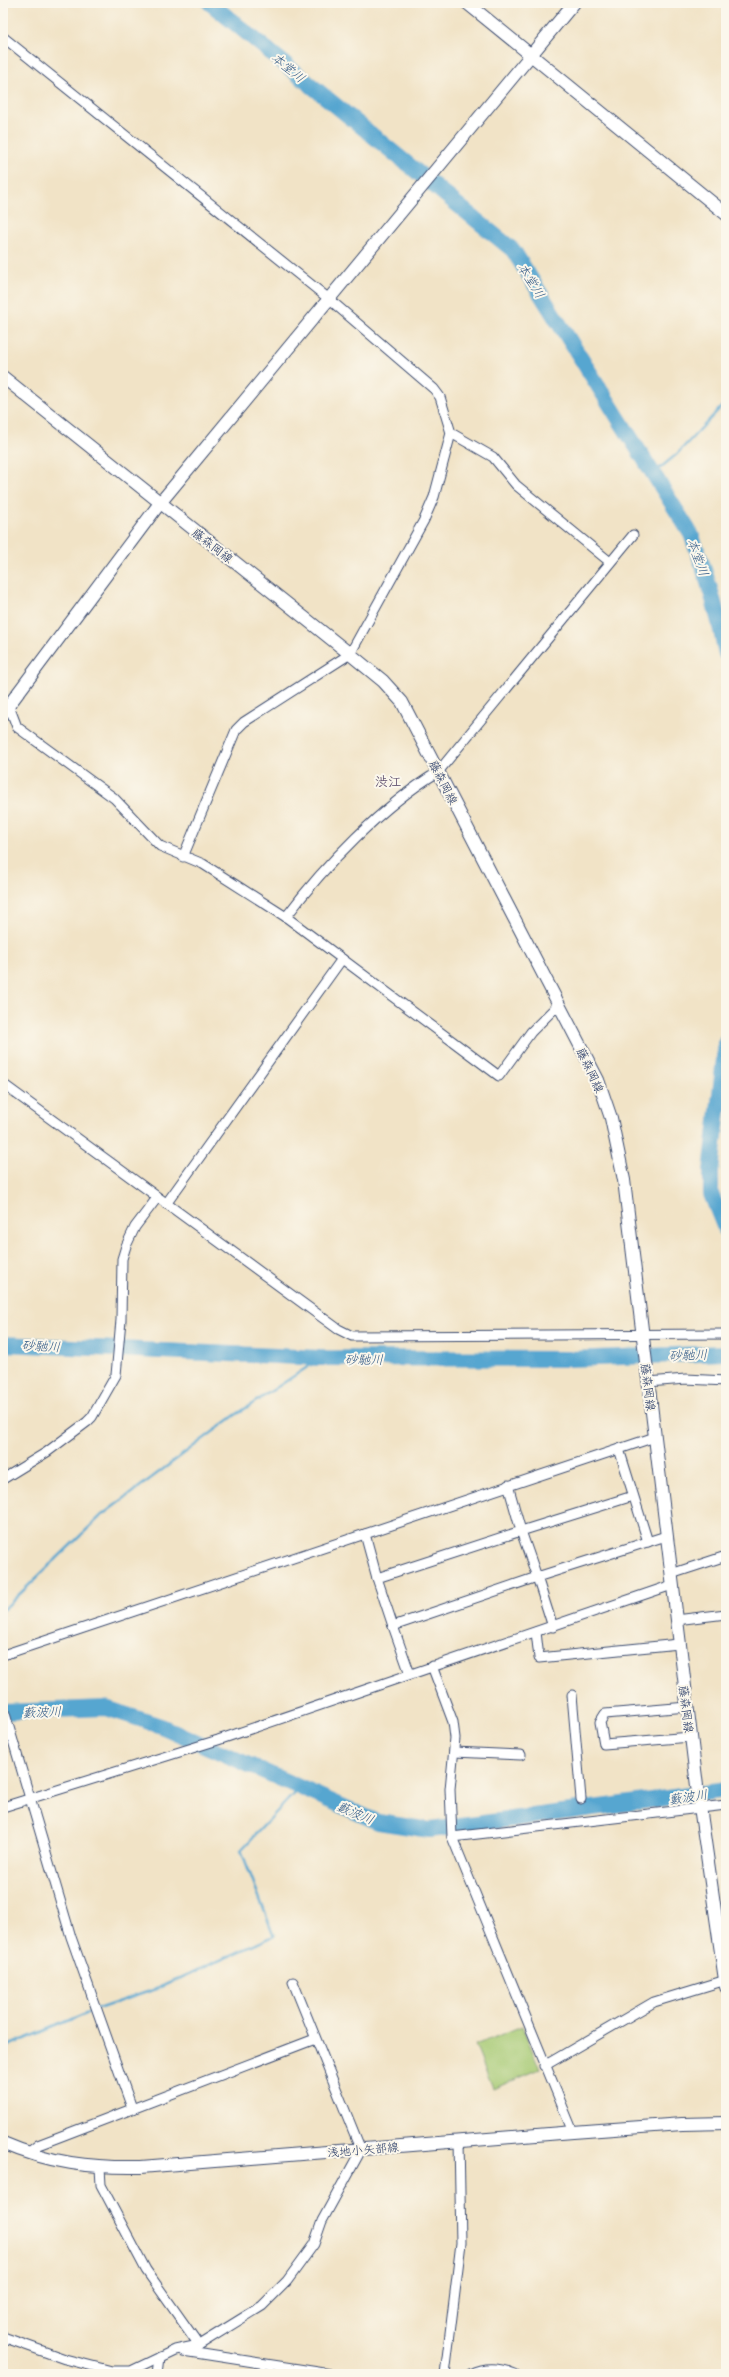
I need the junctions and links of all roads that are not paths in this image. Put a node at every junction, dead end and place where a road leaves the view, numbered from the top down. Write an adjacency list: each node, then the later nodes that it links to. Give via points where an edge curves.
1 (467, 3): 4 (main road)
2 (574, 3): 4 (main road)
3 (3, 37): 6 (street)
4 (532, 56): 5 (main road); 6 (main road)
5 (726, 214)
6 (329, 299): 8 (street, via 434,390 440,397); 9 (main road)
7 (3, 377): 9 (main road, 藤森岡線)
8 (452, 433): 11 (street, via 493,457 516,485); 12 (street, via 434,497 424,520)
9 (160, 503): 12 (main road, 藤森岡線); 13 (main road)
10 (633, 536): 11 (street)
11 (610, 562): 14 (street)
12 (350, 654): 14 (main road, 藤森岡線, via 383,681 402,702); 15 (street, via 244,722 236,730)
13 (5, 708): 15 (street, via 17,727 114,798 160,846)
14 (438, 772): 16 (street, via 412,789 347,846 310,884); 18 (main road, 藤森岡線)
15 (183, 857): 16 (street, via 203,864)
16 (286, 917): 17 (street)
17 (342, 959): 18 (street, via 499,1076 531,1032); 21 (street)
18 (558, 1005): 22 (main road, 藤森岡線, via 598,1080 611,1118 624,1180)
19 (3, 1084): 20 (street)
20 (157, 1198): 21 (street); 28 (street, via 135,1227 122,1259 121,1320 116,1375 87,1422 47,1452)
21 (166, 1204): 22 (street, via 338,1329 352,1336)
22 (642, 1334): 23 (street); 24 (main road, 藤森岡線)
23 (726, 1334)
24 (648, 1382): 25 (street, via 686,1379); 26 (main road, 藤森岡線)
25 (726, 1382)
26 (655, 1437): 27 (street); 33 (main road, 藤森岡線)
27 (619, 1449): 29 (street); 30 (street)
28 (3, 1479)
29 (508, 1485): 31 (street); 32 (street)
30 (633, 1496): 31 (street); 34 (street)
31 (521, 1531): 36 (street); 37 (street)
32 (365, 1534): 37 (street); 45 (street)
33 (666, 1536): 34 (street); 38 (main road, 藤森岡線)
34 (648, 1542): 36 (street)
35 (726, 1556): 38 (street)
36 (537, 1577): 41 (street); 42 (street)
37 (377, 1578): 41 (street)
38 (672, 1580): 40 (main road, 藤森岡線); 42 (street)
39 (726, 1614): 40 (street)
40 (676, 1620): 44 (main road, 藤森岡線)
41 (393, 1626): 47 (street)
42 (553, 1627): 43 (street)
43 (536, 1632): 44 (street, via 539,1658); 46 (street)
44 (679, 1644): 50 (main road, 藤森岡線)
45 (3, 1655)
46 (432, 1666): 47 (street); 52 (street, via 452,1722)
47 (410, 1674): 54 (street, via 218,1740)
48 (572, 1694): 55 (street)
49 (3, 1707): 54 (street)
50 (687, 1707): 51 (main road, 藤森岡線); 51 (street, via 605,1714 600,1722 604,1744)
51 (691, 1737): 58 (main road, 藤森岡線)
52 (454, 1752): 53 (street); 59 (street, via 450,1814)
53 (522, 1755)
54 (30, 1798): 57 (street); 64 (street, via 71,1937)
55 (582, 1799)
56 (726, 1805): 58 (street)
57 (3, 1807)
58 (700, 1808): 59 (street); 61 (main road, 藤森岡線)
59 (452, 1837): 63 (street)
60 (293, 1982): 62 (street)
61 (726, 1982): 63 (street, via 654,2002)
62 (315, 2039): 64 (street); 69 (street)
63 (544, 2066): 66 (street)
64 (132, 2108): 70 (street, via 38,2145)
65 (726, 2123): 66 (main road, 浅地小矢部線)
66 (573, 2132): 67 (main road, 浅地小矢部線)
67 (459, 2141): 69 (main road, 浅地小矢部線); 78 (street, via 461,2243)
68 (3, 2143): 70 (main road, 浅地小矢部線)
69 (361, 2150): 71 (main road, 浅地小矢部線); 73 (street, via 322,2220 314,2244 287,2281 262,2306)
70 (28, 2153): 71 (main road, 浅地小矢部線)
71 (100, 2168): 73 (street, via 101,2185 146,2270)
72 (3, 2337): 75 (street, via 65,2359 112,2371 131,2371)
73 (199, 2345): 74 (street)
74 (175, 2350): 75 (street); 77 (street)
75 (160, 2357): 76 (street)
76 (158, 2374)
77 (331, 2374)
78 (445, 2374)
79 (470, 2374): 80 (street, via 485,2368)
80 (515, 2374)

